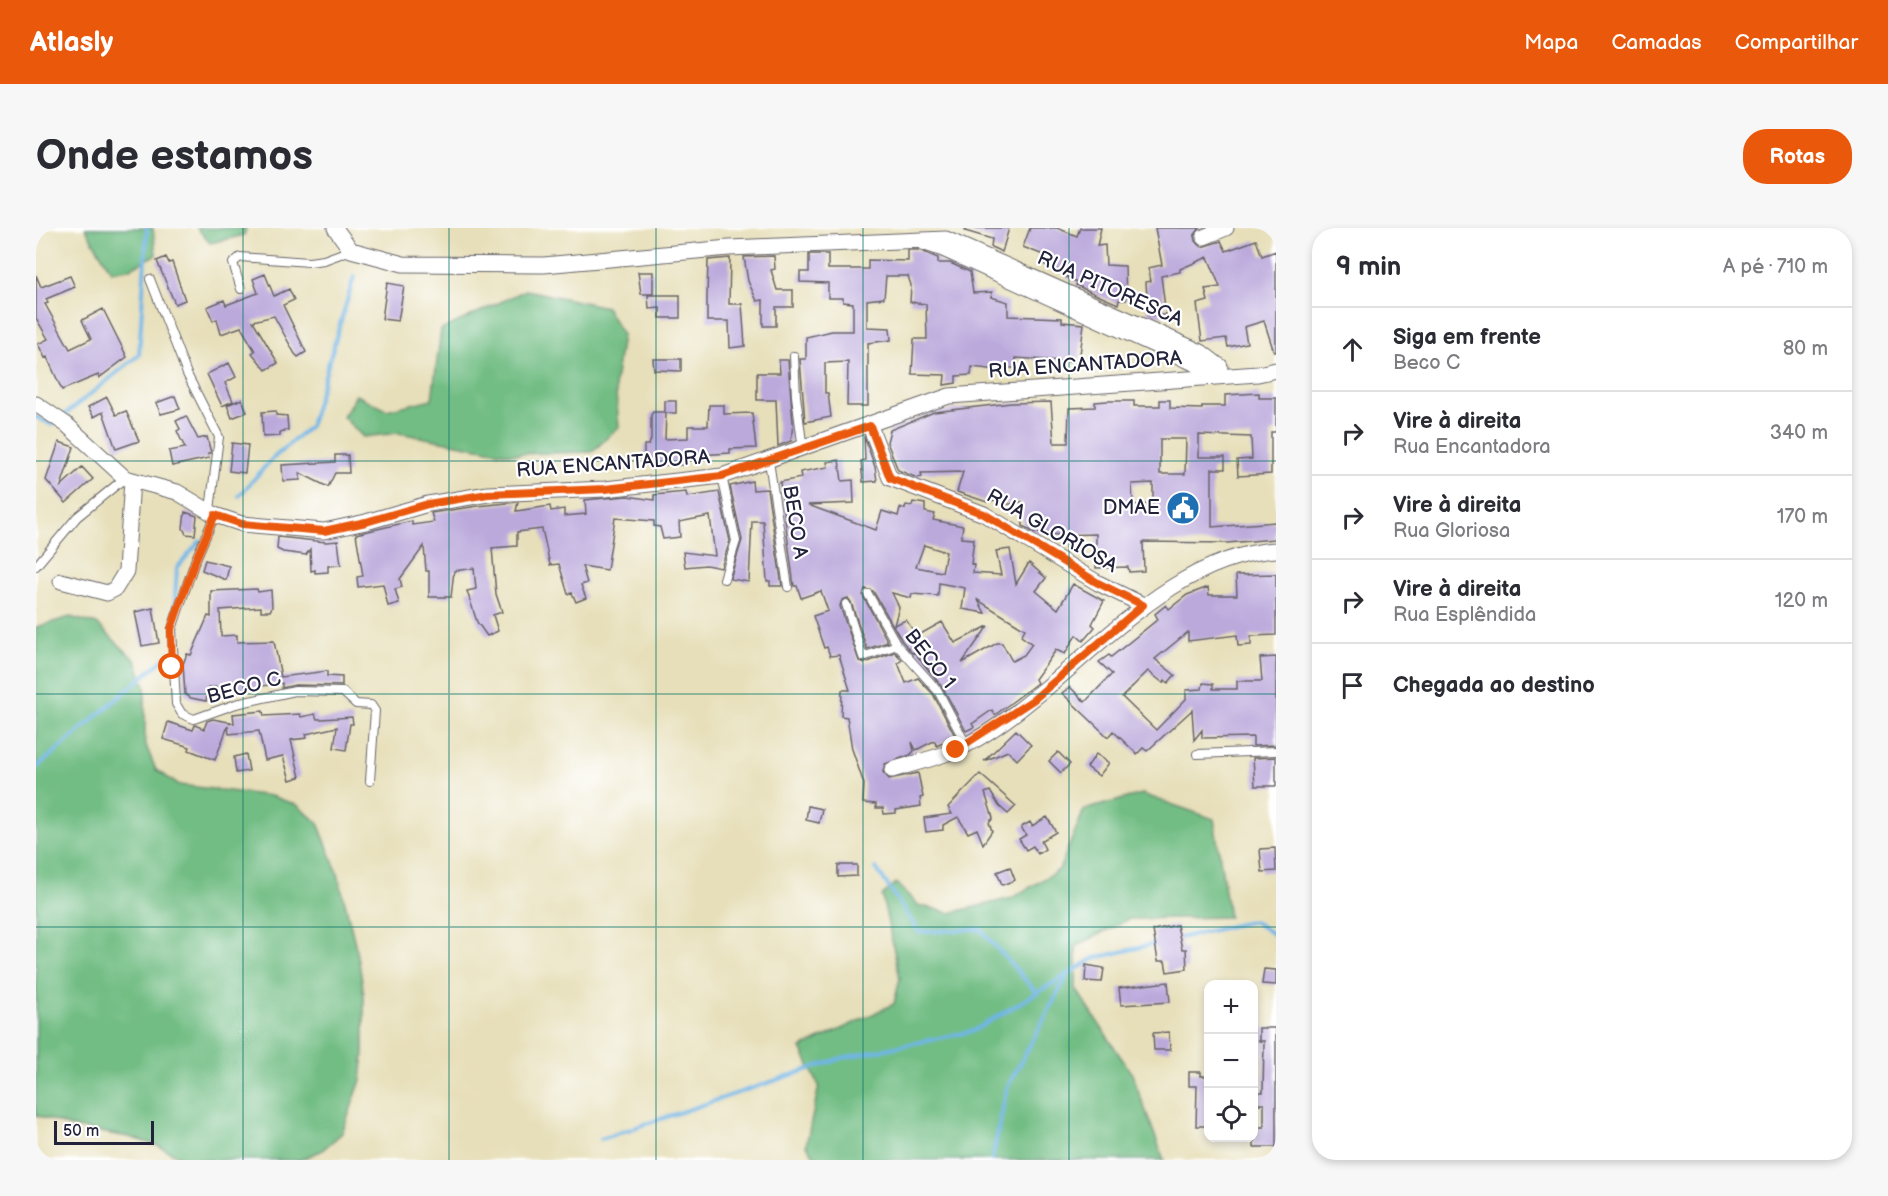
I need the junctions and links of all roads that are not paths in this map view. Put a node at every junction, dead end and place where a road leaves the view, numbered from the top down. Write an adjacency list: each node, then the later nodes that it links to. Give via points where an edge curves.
1 (335, 228): 4 (street)
2 (1226, 228): 3 (street)
3 (1204, 237)
4 (351, 250): 6 (lane, via 309,262 240,257 233,263); 9 (street, RUA PITORESCA, via 403,264 544,265 729,248 913,240 943,249 1196,364)
5 (150, 279): 16 (lane, via 187,374 219,437)
6 (241, 289)
7 (794, 356): 12 (lane)
8 (1276, 370): 9 (street, RUA ENCANTADORA)
9 (1258, 374): 11 (street, RUA ENCANTADORA, via 949,396)
10 (36, 404): 15 (street, RUA ENCANTADORA)
11 (870, 426): 12 (street, RUA ENCANTADORA); 24 (street, RUA GLORIOSA, via 890,478 984,514 1098,583)
12 (803, 450): 13 (street, RUA ENCANTADORA)
13 (769, 461): 14 (street, RUA ENCANTADORA); 21 (lane, BECO A)
14 (722, 476): 16 (street, RUA ENCANTADORA, via 605,489 488,494 428,504 324,531 242,524); 19 (lane, via 736,542)
15 (129, 479): 16 (street, RUA ENCANTADORA, via 177,492); 18 (lane, via 77,517); 20 (street, via 126,571 115,588 107,593)
16 (212, 513): 30 (lane, BECO C, via 171,629 176,704 182,714 194,719 236,704 295,691 343,692 356,704 371,705 375,711)
17 (1276, 550): 24 (street, via 1259,551 1203,570)
18 (36, 566)
19 (724, 579)
20 (61, 581)
21 (788, 587)
22 (868, 594): 25 (lane, BECO 1)
23 (846, 604): 25 (lane, via 862,657)
24 (1143, 605): 26 (street, via 1033,700)
25 (897, 645): 26 (lane, BECO 1, via 938,691)
26 (966, 744): 29 (street)
27 (1276, 751): 28 (lane)
28 (1197, 754)
29 (892, 770)
30 (370, 780)

